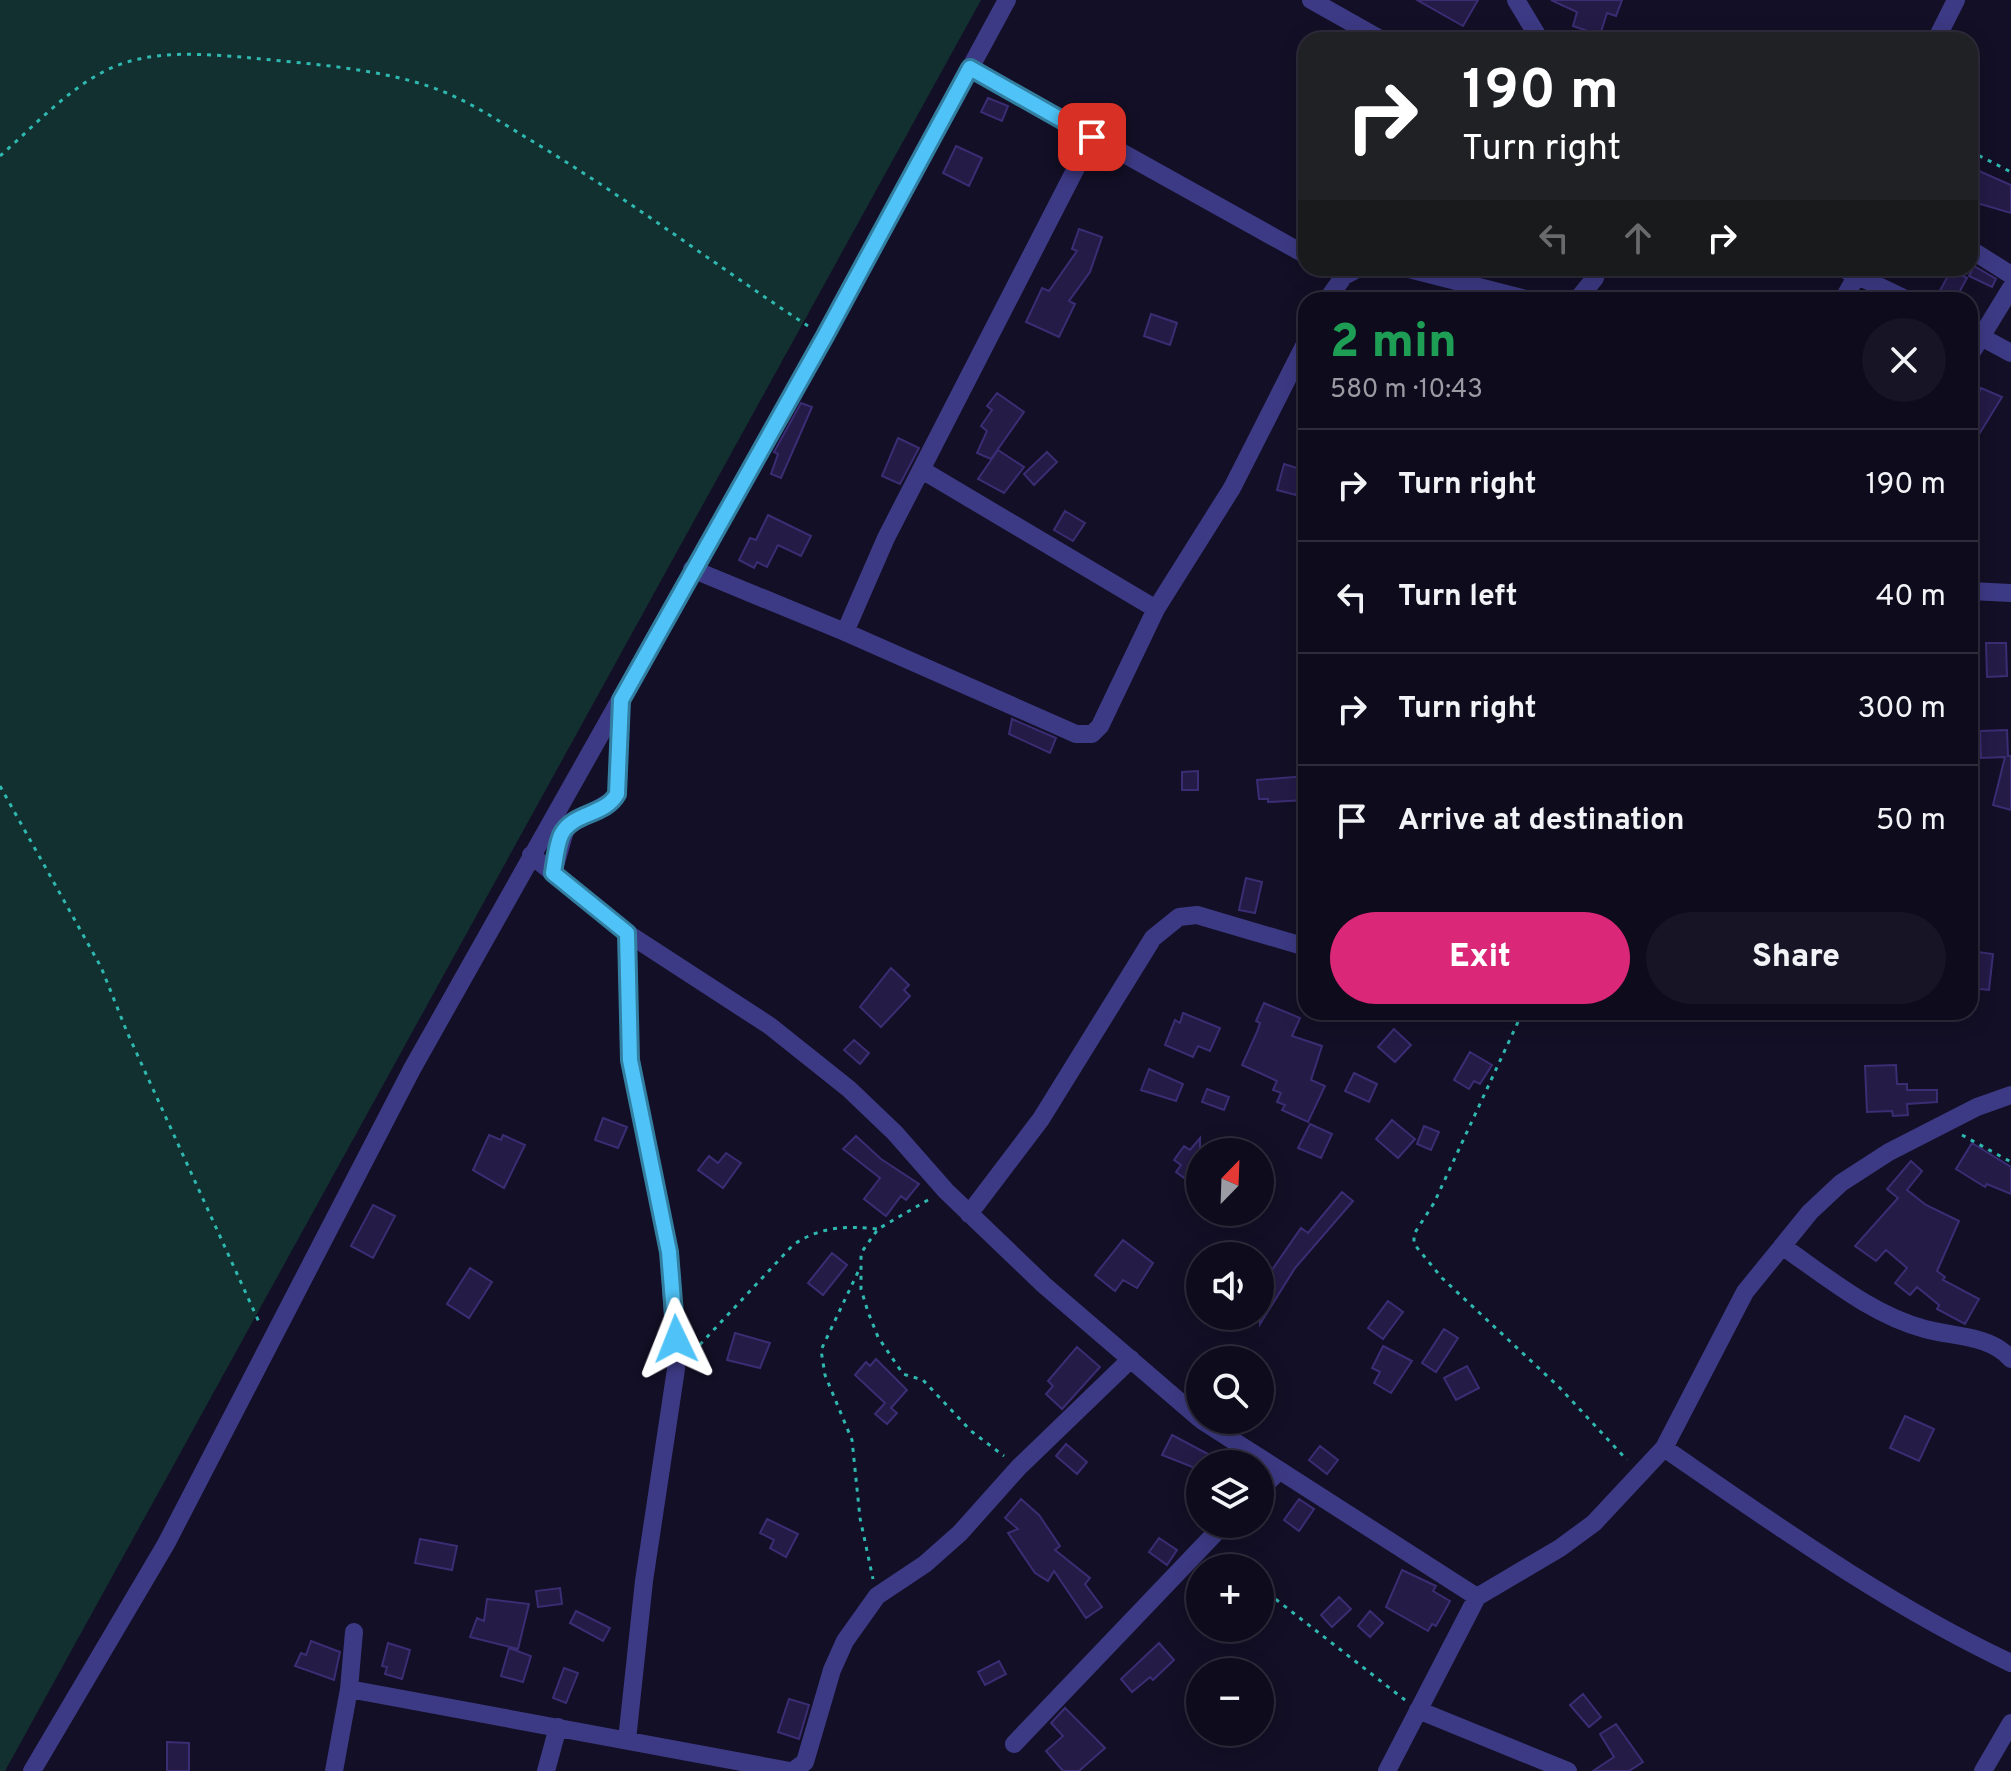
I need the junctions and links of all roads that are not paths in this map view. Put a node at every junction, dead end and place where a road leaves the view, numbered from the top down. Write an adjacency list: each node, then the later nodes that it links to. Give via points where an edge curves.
1 (1007, 0): 8 (street)
2 (1311, 0): 5 (street)
3 (1516, 0): 6 (street)
4 (1956, 0): 7 (street)
5 (1368, 32)
6 (1535, 32)
7 (1940, 32)
8 (970, 68): 9 (street); 25 (street)
9 (1092, 137): 10 (street); 24 (street)
10 (1298, 251)
11 (1978, 254): 12 (street)
12 (2011, 275)
13 (1436, 276): 17 (street)
14 (1596, 276): 18 (street)
15 (1857, 276): 19 (street)
16 (2011, 288): 20 (street)
17 (1499, 292)
18 (1584, 292)
19 (1891, 292)
20 (1978, 333)
21 (1978, 335): 22 (street)
22 (2011, 353)
23 (1298, 358): 28 (street, via 1232,488)
24 (922, 470): 28 (street); 29 (street)
25 (692, 569): 29 (street); 30 (street)
26 (1978, 591): 27 (street)
27 (2011, 593)
28 (1156, 609): 29 (street, via 1092,734 1076,734)
29 (845, 632)
30 (621, 700): 31 (street); 32 (street, via 617,794 566,827)
31 (531, 855): 32 (street); 55 (street, via 412,1069 166,1544)
32 (553, 873): 33 (street)
33 (627, 933): 36 (street, via 805,1052 895,1133); 53 (street, via 630,1060 669,1252 676,1369)
34 (1298, 945): 36 (street, via 1197,915 1179,917 1153,938 1041,1119)
35 (2011, 1095): 37 (street, via 1889,1152 1841,1183)
36 (969, 1214): 38 (street)
37 (1782, 1246): 39 (street, via 1883,1313 1983,1342); 42 (street, via 1745,1292)
38 (1131, 1359): 40 (street); 58 (street, via 1019,1467 960,1533 877,1596 845,1641 805,1762)
39 (2011, 1359)
40 (1186, 1407)
41 (1222, 1434): 43 (street)
42 (1664, 1448): 46 (street, via 1594,1523); 48 (street, via 1820,1554)
43 (1279, 1471): 44 (street); 46 (street)
44 (1274, 1476)
45 (1211, 1538): 54 (street)
46 (1477, 1597): 50 (street)
47 (354, 1632): 49 (street)
48 (2011, 1663)
49 (349, 1689): 52 (street); 56 (street)
50 (1418, 1710): 59 (street); 60 (street)
51 (2011, 1723): 61 (street)
52 (558, 1727): 53 (street); 57 (street)
53 (627, 1740): 58 (street)
54 (1014, 1744)
55 (32, 1771)
56 (334, 1771)
57 (546, 1771)
58 (792, 1771)
59 (1387, 1771)
60 (1568, 1771)
61 (1983, 1771)

